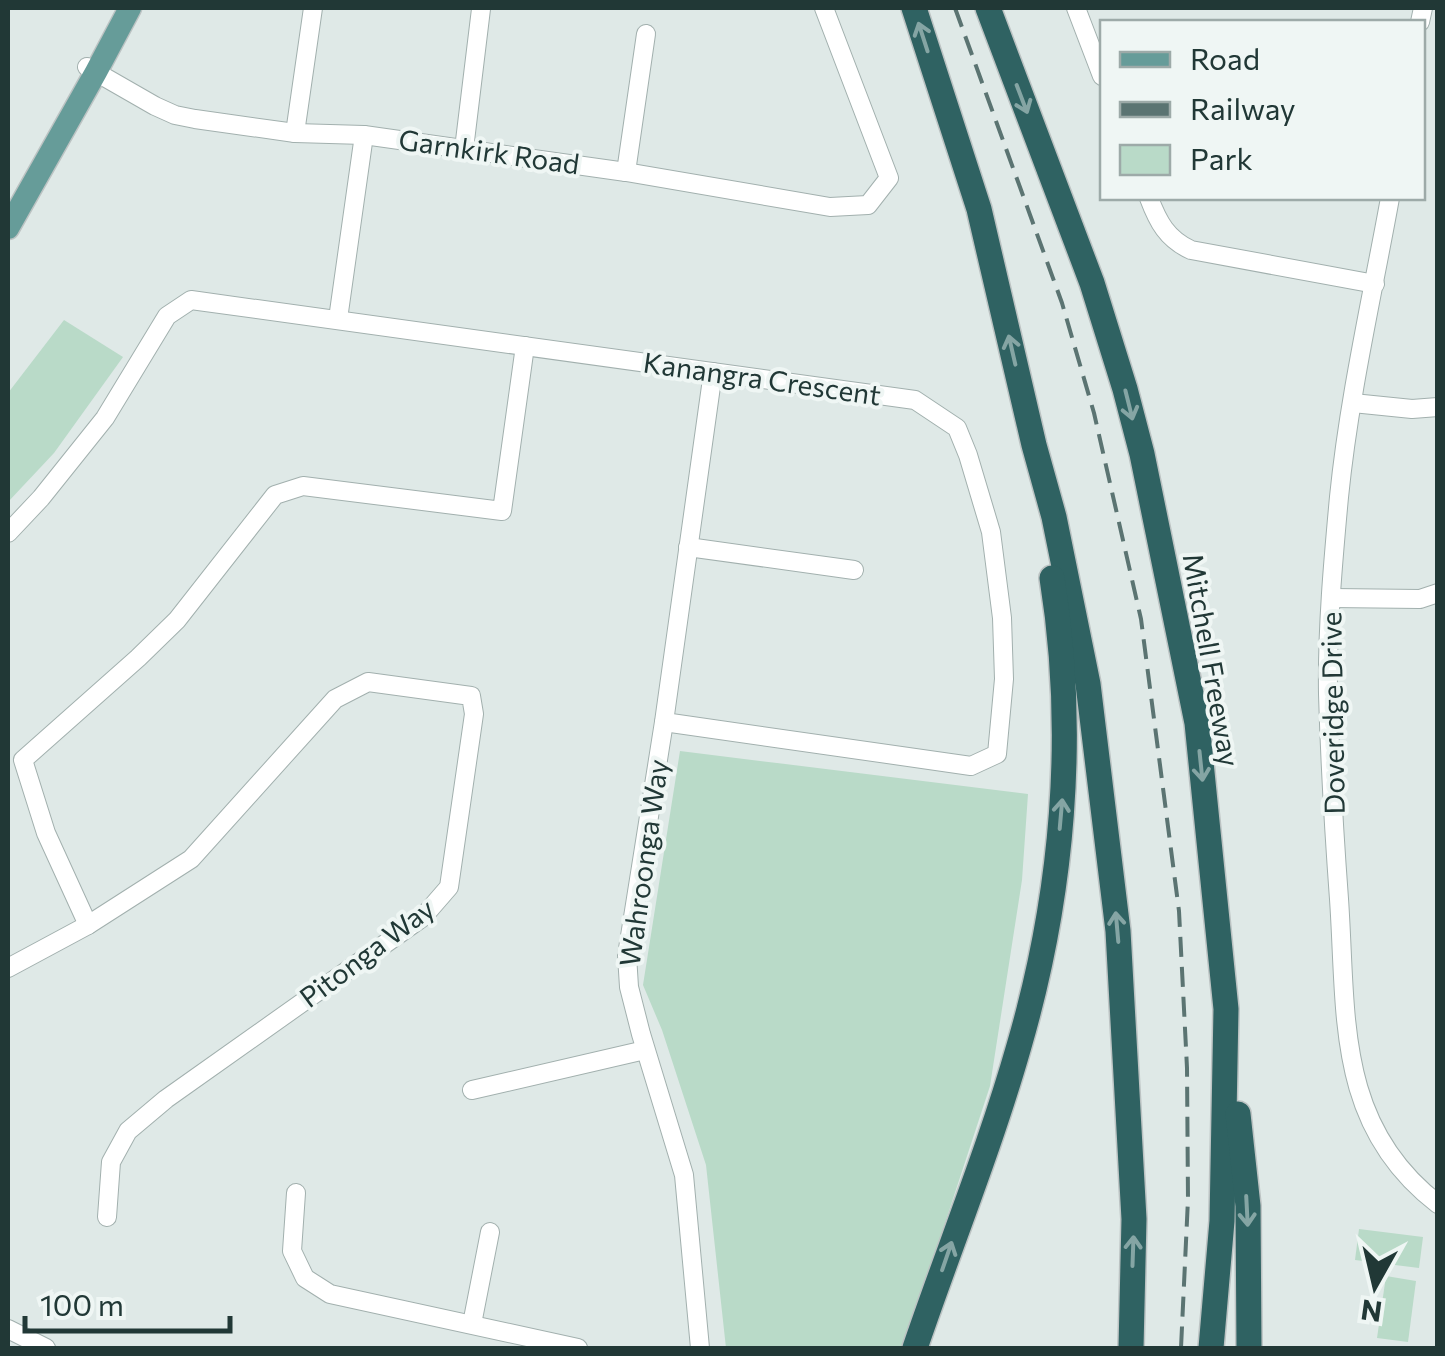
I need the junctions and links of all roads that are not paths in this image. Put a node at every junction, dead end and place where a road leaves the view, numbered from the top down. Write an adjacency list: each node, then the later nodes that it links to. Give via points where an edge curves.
1 (118, 8): 10 (main road)
2 (130, 8): 10 (main road)
3 (313, 8): 12 (street)
4 (481, 8): 14 (street)
5 (824, 8): 15 (street, Garnkirk Road, via 889,178 868,205 830,207)
6 (914, 8): 26 (highway, one-way to 6, via 979,209)
7 (988, 8): 35 (highway, Mitchell Freeway, one-way to 35, via 1092,284 1142,454 1197,722)
8 (1076, 8): 11 (street)
9 (646, 34): 15 (street)
10 (92, 69): 12 (street, Garnkirk Road, via 175,115); 18 (main road); 19 (main road)
11 (1100, 71)
12 (295, 133): 13 (street, Garnkirk Road)
13 (364, 135): 14 (street, Garnkirk Road); 21 (street)
14 (464, 149): 15 (street, Garnkirk Road)
15 (626, 172)
16 (1149, 200): 20 (street, via 1175,242 1200,253)
17 (1390, 200): 20 (street, Doveridge Drive)
18 (8, 203)
19 (8, 228)
20 (1375, 284): 24 (street, Doveridge Drive)
21 (338, 320): 22 (street, Kanangra Crescent); 27 (street, Kanangra Crescent, via 191,300 167,316 105,418)
22 (526, 346): 23 (street, Kanangra Crescent); 33 (street, via 502,511 303,486 275,495 177,620 23,760 46,834)
23 (713, 372): 28 (street, Wahroonga Way); 32 (street, Kanangra Crescent, via 915,400 957,428 991,532 1002,618 997,754 971,766)
24 (1353, 403): 25 (street); 31 (street, Doveridge Drive)
25 (1438, 407)
26 (1034, 445): 47 (highway, one-way to 26, via 1019,1047 1056,878 1063,694); 48 (highway, one-way to 26, via 1134,1219 1118,931 1088,684)
27 (8, 533)
28 (688, 547): 29 (street); 32 (street, Wahroonga Way)
29 (854, 570)
30 (1438, 593): 31 (street, via 1420,599)
31 (1332, 598): 39 (street, Doveridge Drive, via 1328,692 1352,1068 1384,1146)
32 (664, 722): 36 (street, Wahroonga Way, via 627,955)
33 (88, 925): 34 (street, Pitonga Way); 40 (street, Pitonga Way, via 191,859 336,699 368,682 471,696 450,887 423,916 128,1131 112,1162)
34 (8, 968)
35 (1226, 1009): 49 (highway, Mitchell Freeway, via 1222,1221); 50 (highway, one-way to 50, via 1248,1206)
36 (645, 1050): 37 (street); 46 (street, Wahroonga Way, via 684,1175)
37 (472, 1090)
38 (296, 1193): 42 (street, via 292,1252 305,1278 330,1294)
39 (1438, 1204)
40 (107, 1217)
41 (490, 1232): 42 (street)
42 (472, 1324): 45 (street)
43 (8, 1329): 44 (street)
44 (46, 1348)
45 (578, 1348)
46 (700, 1348)
47 (915, 1348)
48 (1130, 1348)
49 (1211, 1348)
50 (1249, 1348)

